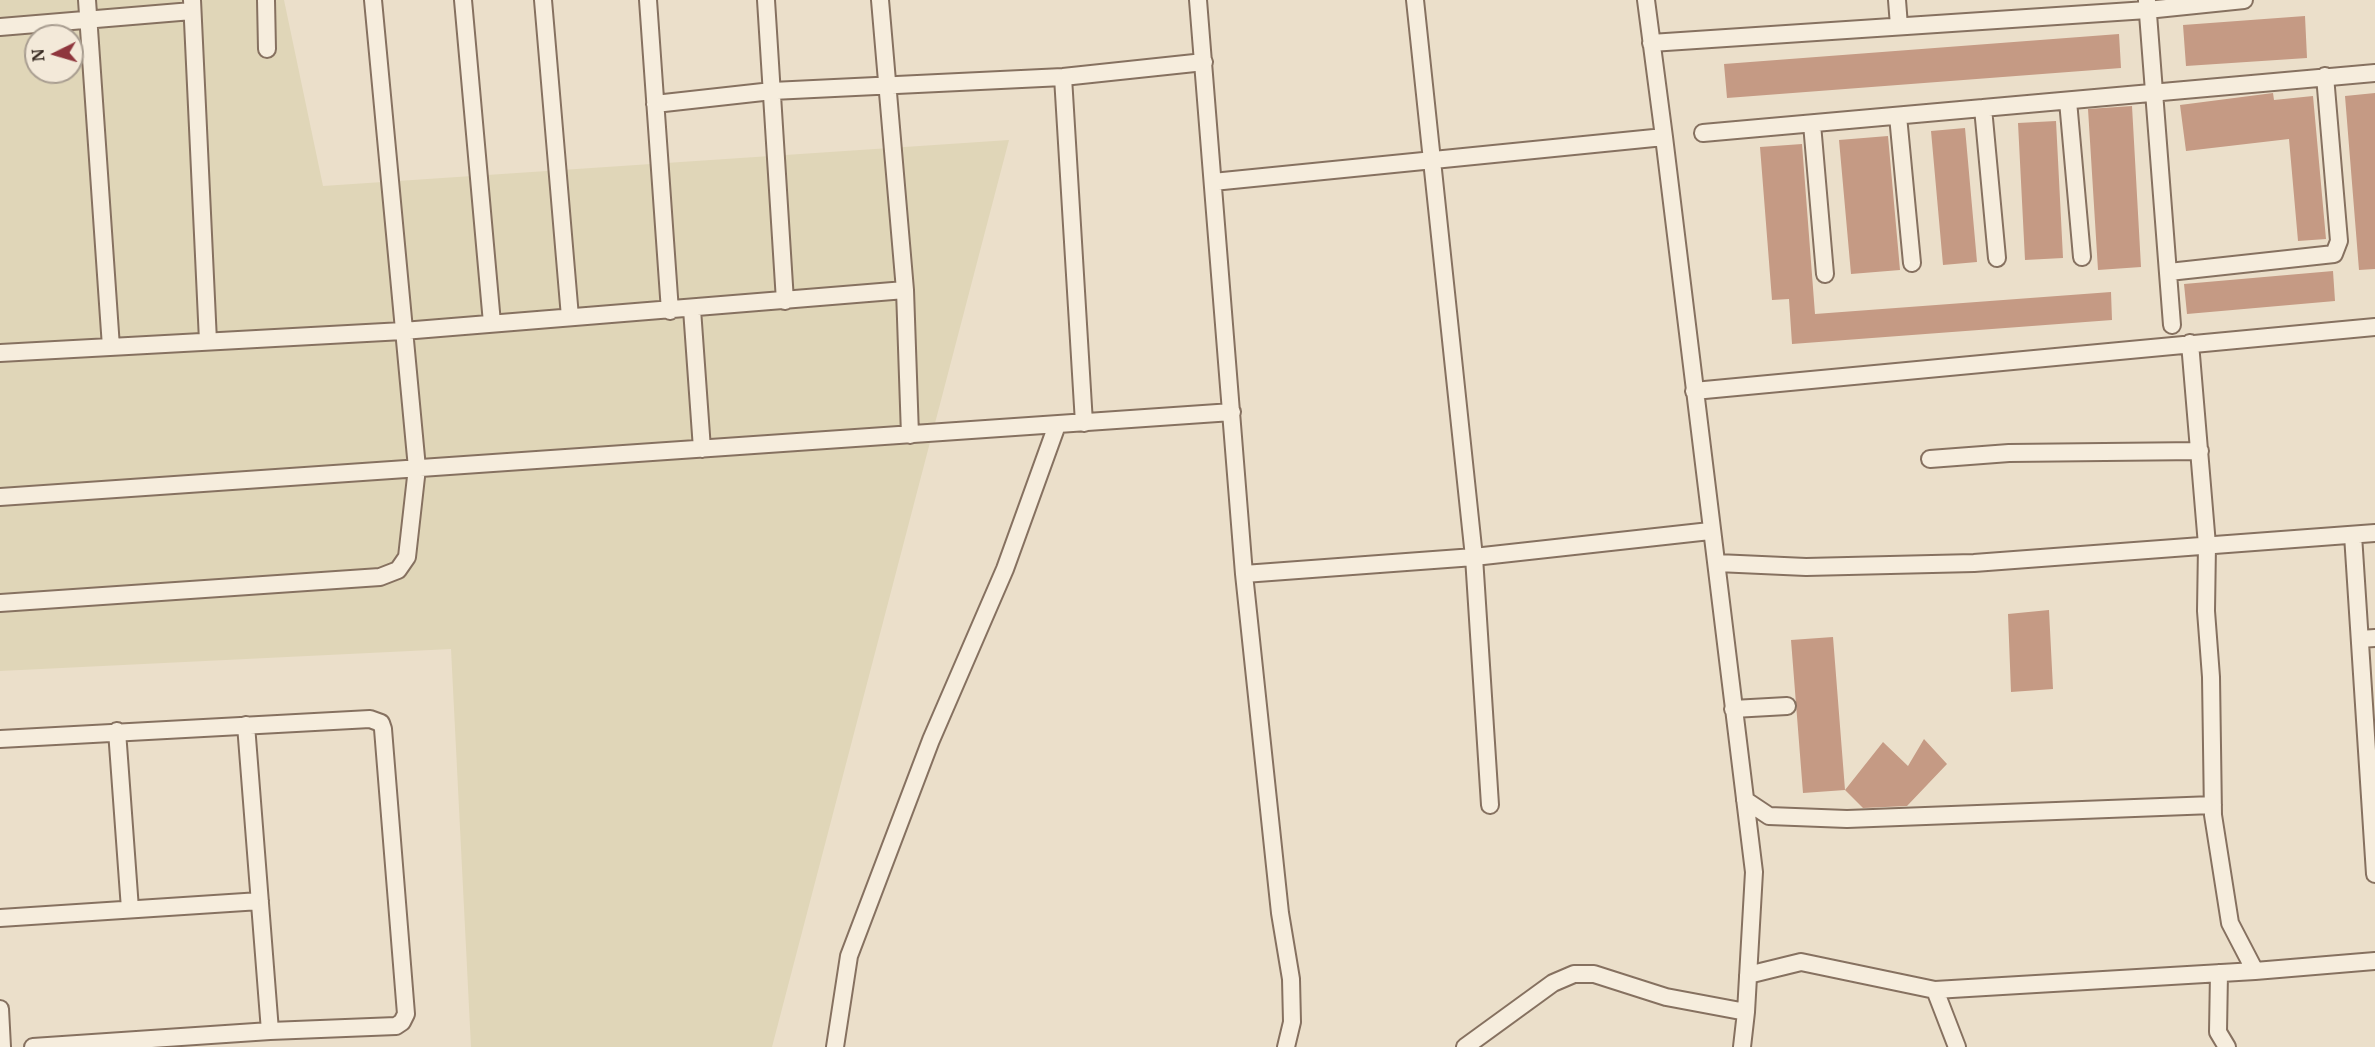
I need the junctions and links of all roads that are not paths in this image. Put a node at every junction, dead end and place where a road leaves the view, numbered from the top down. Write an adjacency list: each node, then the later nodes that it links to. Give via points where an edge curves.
1 (87, 0): 16 (street)
2 (266, 0): 20 (street)
3 (373, 0): 50 (street)
4 (463, 0): 47 (street)
5 (543, 0): 46 (street)
6 (648, 0): 29 (street)
7 (766, 0): 26 (street)
8 (880, 0): 25 (street)
9 (1198, 0): 21 (street)
10 (1414, 0): 35 (street)
11 (1646, 0): 19 (street)
12 (1897, 0): 17 (street)
13 (2244, 0): 15 (street)
14 (192, 5): 16 (street); 51 (street)
15 (2147, 5): 17 (street); 27 (street)
16 (87, 20): 18 (street); 53 (street)
17 (1899, 26): 19 (street)
18 (0, 27)
19 (1651, 43): 34 (street)
20 (267, 49)
21 (1204, 62): 24 (street); 36 (street)
22 (2375, 73): 23 (street)
23 (2325, 76): 27 (street); 40 (street, via 2339,241 2334,254)
24 (1063, 77): 25 (street); 57 (street)
25 (887, 86): 26 (street); 42 (street)
26 (772, 91): 29 (street); 43 (street)
27 (2153, 93): 28 (street); 40 (street)
28 (2068, 100): 30 (street); 37 (street)
29 (656, 104): 45 (street)
30 (1983, 108): 31 (street); 38 (street)
31 (1898, 116): 32 (street); 39 (street)
32 (1812, 124): 33 (street); 41 (street)
33 (1703, 133)
34 (1664, 137): 35 (street); 55 (street)
35 (1434, 161): 36 (street); 69 (street)
36 (1213, 182): 56 (street)
37 (2082, 257)
38 (1997, 258)
39 (1912, 263)
40 (2169, 272): 48 (street)
41 (1825, 274)
42 (905, 290): 43 (street); 59 (street)
43 (785, 301): 44 (street)
44 (692, 309): 45 (street); 60 (street)
45 (670, 310): 46 (street)
46 (570, 317): 47 (street)
47 (492, 323): 50 (street)
48 (2172, 325)
49 (2375, 327): 52 (street)
50 (403, 331): 51 (street); 63 (street)
51 (208, 341): 53 (street)
52 (2190, 343): 55 (street); 61 (street)
53 (111, 347): 54 (street)
54 (0, 353)
55 (1694, 391): 65 (street)
56 (1232, 412): 57 (street); 71 (street)
57 (1084, 423): 58 (street)
58 (1057, 425): 59 (street); 96 (street, via 1005,569 931,740 849,956)
59 (910, 435): 60 (street)
60 (702, 449): 63 (street)
61 (2200, 451): 62 (street, via 2009,453); 68 (street)
62 (1930, 459)
63 (417, 468): 64 (street); 72 (street, via 407,556 398,570 380,577)
64 (0, 497)
65 (1710, 531): 69 (street); 70 (street)
66 (2375, 533): 67 (street)
67 (2353, 535): 68 (street); 73 (street)
68 (2207, 546): 70 (street, via 1974,563 1806,567); 81 (street)
69 (1474, 557): 71 (street); 80 (street)
70 (1717, 563): 75 (street)
71 (1244, 574): 97 (street, via 1280,913 1291,979 1292,1022)
72 (0, 603)
73 (2367, 639): 82 (street)
74 (1787, 706): 75 (street)
75 (1733, 709): 79 (street)
76 (246, 725): 77 (street); 83 (street); 93 (street, via 370,718 384,729 406,1014 396,1026)
77 (117, 731): 78 (street); 84 (street)
78 (0, 739)
79 (1744, 800): 81 (street, via 1769,816 1847,819); 89 (street, via 1754,872)
80 (1490, 805)
81 (2213, 805): 87 (street, via 2230,923)
82 (2375, 874)
83 (260, 901): 84 (street); 93 (street)
84 (130, 909): 85 (street)
85 (0, 918)
86 (2375, 961): 87 (street)
87 (2255, 970): 88 (street)
88 (2219, 973): 90 (street); 101 (street, via 2218,1032)
89 (1748, 975): 90 (street, via 1801,962); 92 (street)
90 (1935, 990): 100 (street)
91 (0, 1009): 94 (street)
92 (1746, 1012): 98 (street, via 1666,997 1594,975 1574,974 1552,984); 99 (street)
93 (270, 1031): 95 (street)
94 (2, 1047)
95 (33, 1047)
96 (835, 1047)
97 (1286, 1047)
98 (1465, 1047)
99 (1742, 1047)
100 (1957, 1047)
101 (2227, 1047)

